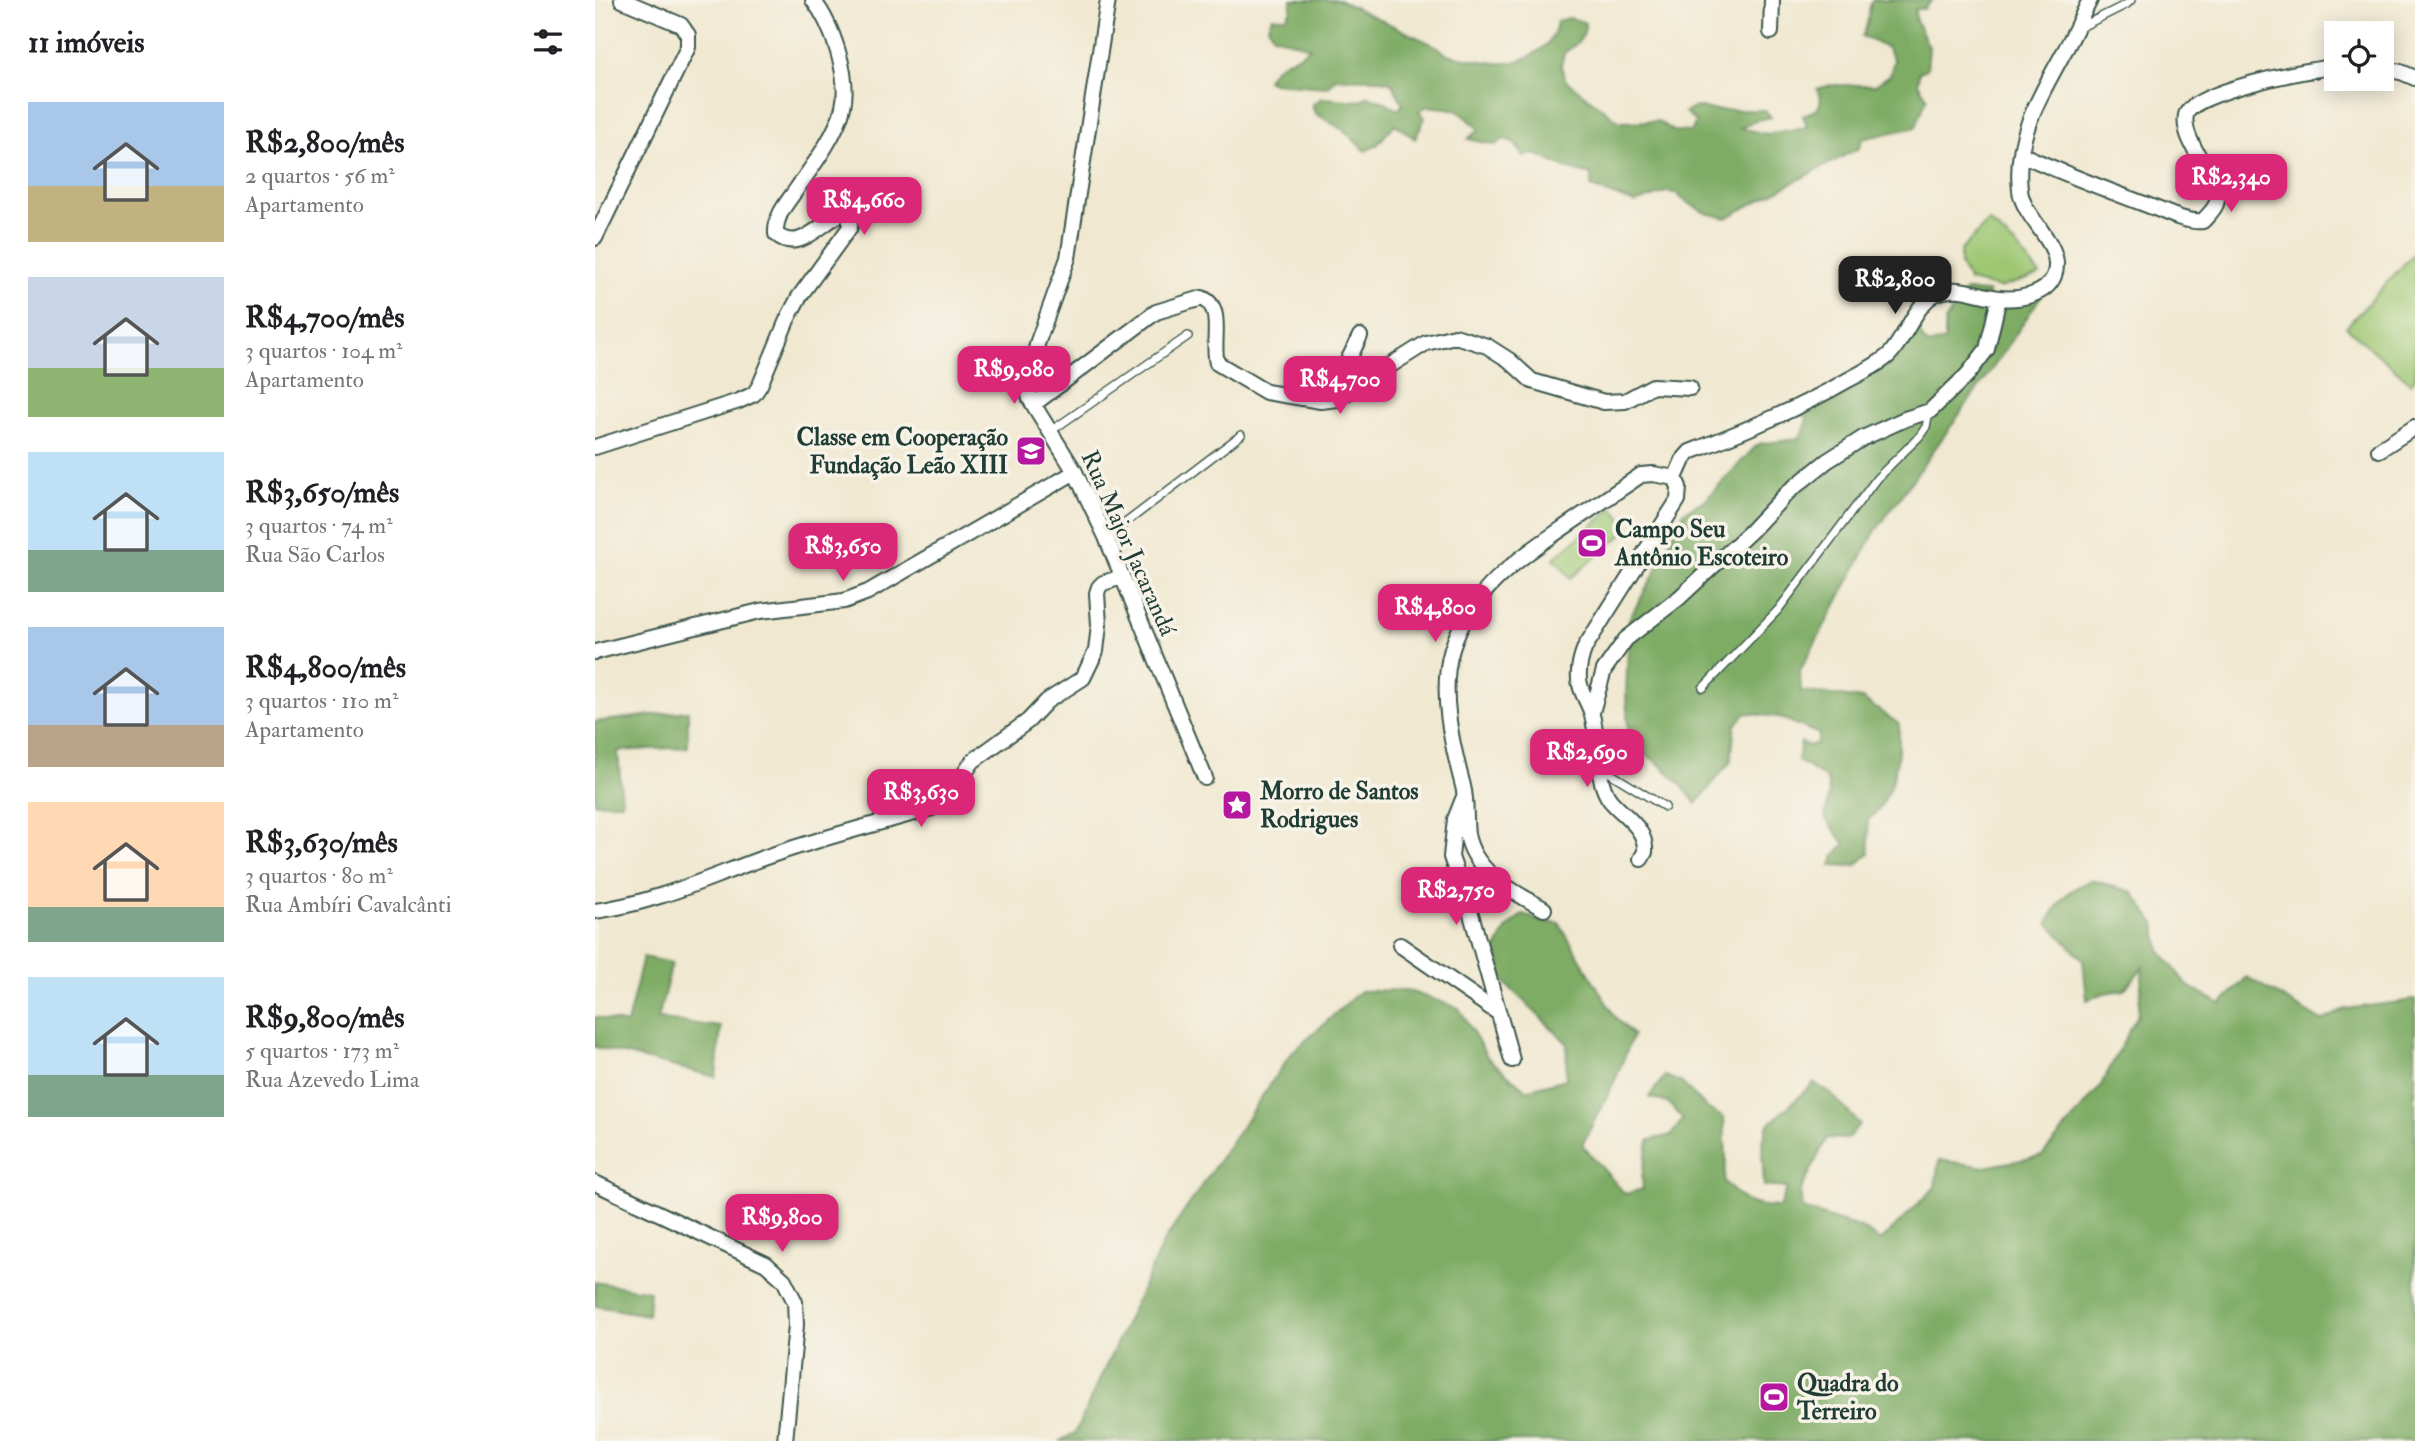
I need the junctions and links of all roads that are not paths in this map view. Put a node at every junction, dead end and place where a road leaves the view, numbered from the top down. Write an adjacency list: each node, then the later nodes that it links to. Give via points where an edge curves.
1 (622, 0): 13 (street, via 681,25 688,35 688,47)
2 (813, 0): 24 (street, via 834,37 845,87 843,107 823,148 780,212 776,234 783,240 799,241 845,212 850,215 850,227 799,297 754,394)
3 (1108, 0): 19 (street, Rua Major Jacarandá, via 1068,258 1027,385)
4 (1772, 0): 8 (street)
5 (2090, 0): 7 (street)
6 (2130, 0): 7 (lane)
7 (2075, 30): 12 (street, via 2026,125)
8 (1771, 32)
9 (2324, 67): 12 (street, via 2220,92 2188,109 2188,136 2218,193 2216,205 2203,222)
10 (2394, 71): 11 (street)
11 (2415, 78)
12 (2021, 154): 14 (street, via 2020,191 2025,208 2053,252 2055,274 2038,293)
13 (595, 238)
14 (1999, 298): 20 (street, via 1987,349); 27 (street, via 1965,291 1939,292 1927,300 1888,355 1829,391 1690,452)
15 (1188, 336): 22 (lane)
16 (1360, 336): 18 (street, via 1343,371)
17 (1690, 388): 18 (street, via 1653,386 1625,401 1604,402 1532,381 1487,346 1449,337 1426,343 1337,399)
18 (1318, 400): 19 (street, via 1266,392 1217,363 1215,309 1202,298 1156,312)
19 (1034, 404): 22 (street, Rua Major Jacarandá)
20 (1930, 411): 31 (lane, via 1919,437 1877,478 1778,610); 32 (street, via 1863,438 1788,492 1679,598 1626,639 1604,670)
21 (2415, 427): 25 (street)
22 (1050, 432): 26 (street, Rua Major Jacarandá)
23 (1241, 435): 28 (lane)
24 (595, 447)
25 (2379, 450)
26 (1075, 472): 28 (street, Rua Major Jacarandá); 30 (street, via 868,592 844,601 760,611)
27 (1675, 478): 32 (street, via 1678,500 1585,647 1579,680); 35 (street, via 1640,475 1514,562 1485,589 1463,621 1451,651 1447,694 1451,737)
28 (1106, 537): 29 (street, Rua Major Jacarandá)
29 (1122, 577): 34 (street, Rua Major Jacarandá); 39 (street, via 1099,587 1096,652 1083,678 973,761 945,802 769,856 682,890)
30 (595, 652)
31 (1703, 688)
32 (1592, 712): 33 (street)
33 (1600, 766): 36 (lane); 37 (street, via 1609,799 1643,837 1646,845)
34 (1205, 778)
35 (1465, 795): 38 (street, via 1468,835 1482,867); 41 (street, via 1455,819 1451,857)
36 (1665, 807)
37 (1641, 859)
38 (1544, 909)
39 (595, 911)
40 (1400, 945): 41 (street)
41 (1497, 1012): 42 (street)
42 (1512, 1060)
43 (595, 1183): 44 (street, via 766,1264 785,1280 795,1302 796,1325)
44 (785, 1441)

